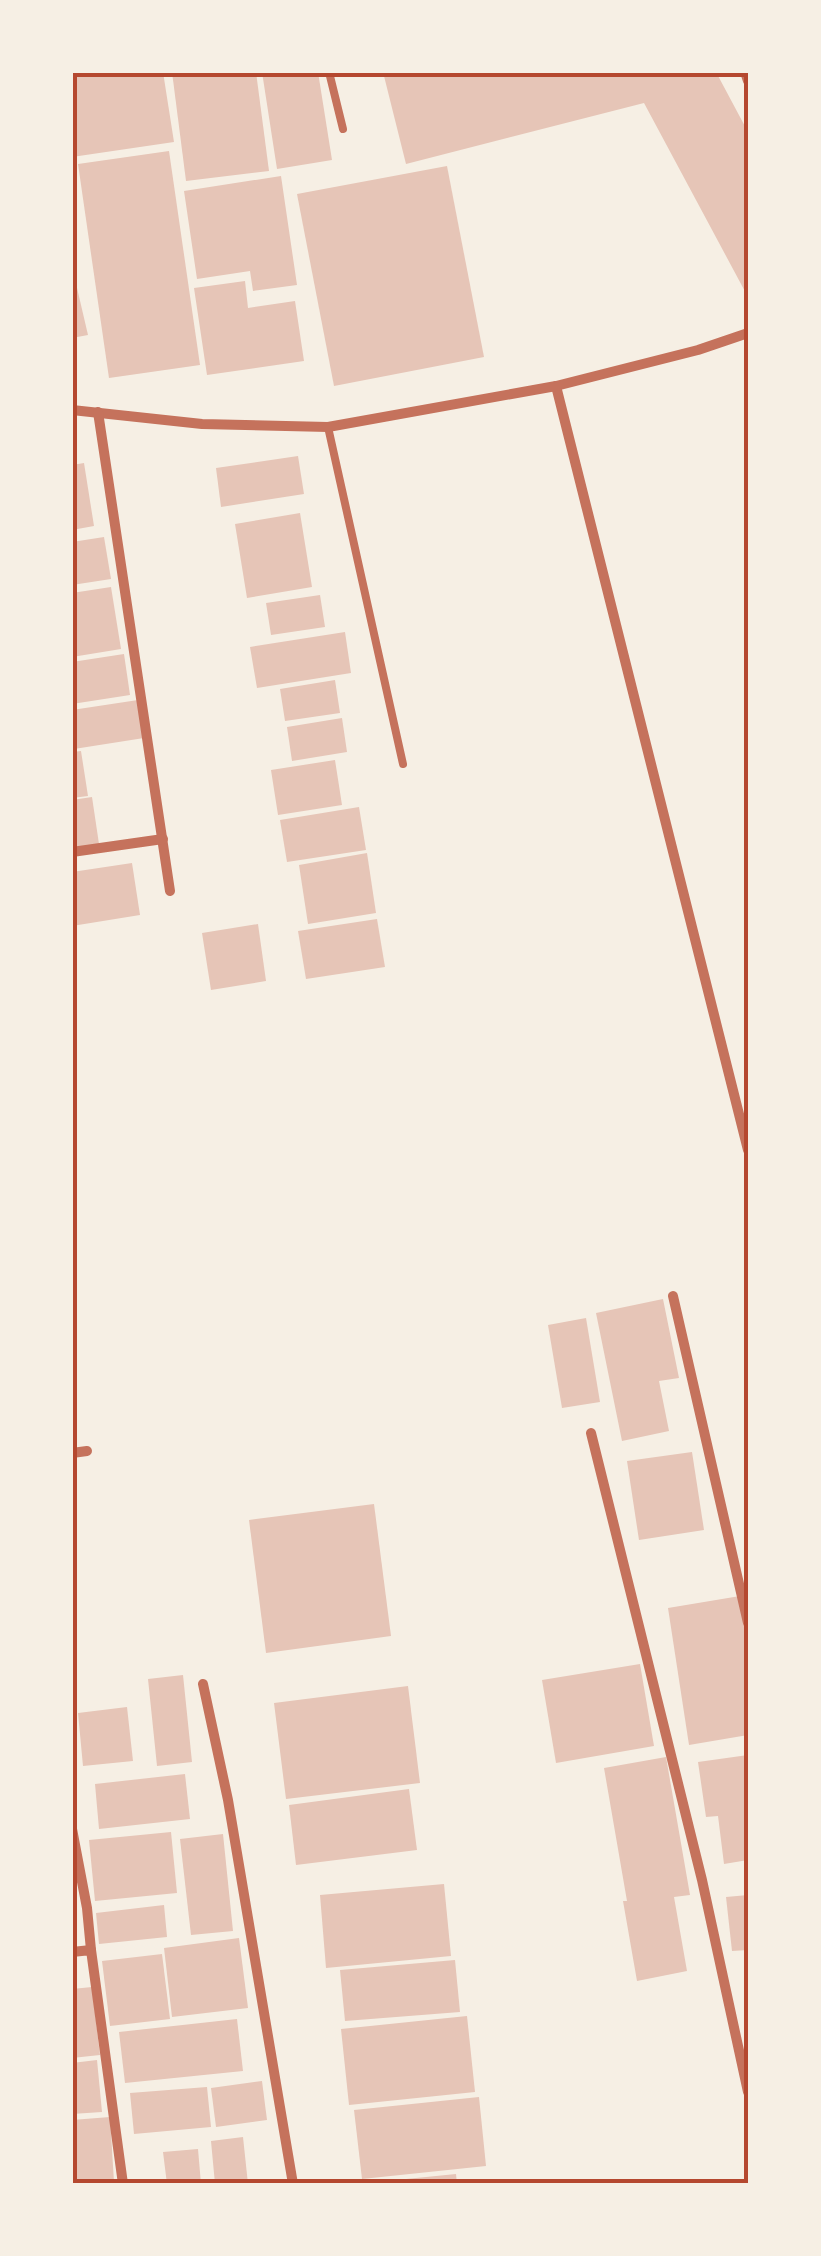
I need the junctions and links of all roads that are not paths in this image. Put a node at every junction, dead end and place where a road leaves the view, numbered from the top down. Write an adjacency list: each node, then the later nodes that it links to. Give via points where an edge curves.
1 (329, 72): 4 (lane)
2 (745, 72): 3 (street)
3 (748, 81)
4 (342, 129)
5 (748, 333): 6 (street)
6 (556, 386): 9 (street); 14 (street)
7 (72, 410): 8 (street)
8 (98, 412): 9 (street, via 202,424); 11 (street)
9 (328, 427): 10 (lane)
10 (403, 764)
11 (163, 839): 12 (street); 13 (street)
12 (72, 852)
13 (170, 891)
14 (748, 1150)
15 (673, 1296): 19 (street)
16 (591, 1433): 24 (street)
17 (87, 1450): 18 (street)
18 (72, 1453)
19 (748, 1623)
20 (203, 1684): 26 (street)
21 (72, 1829): 22 (street)
22 (91, 1950): 23 (street); 25 (street)
23 (72, 1952)
24 (748, 2092)
25 (123, 2184)
26 (293, 2184)

